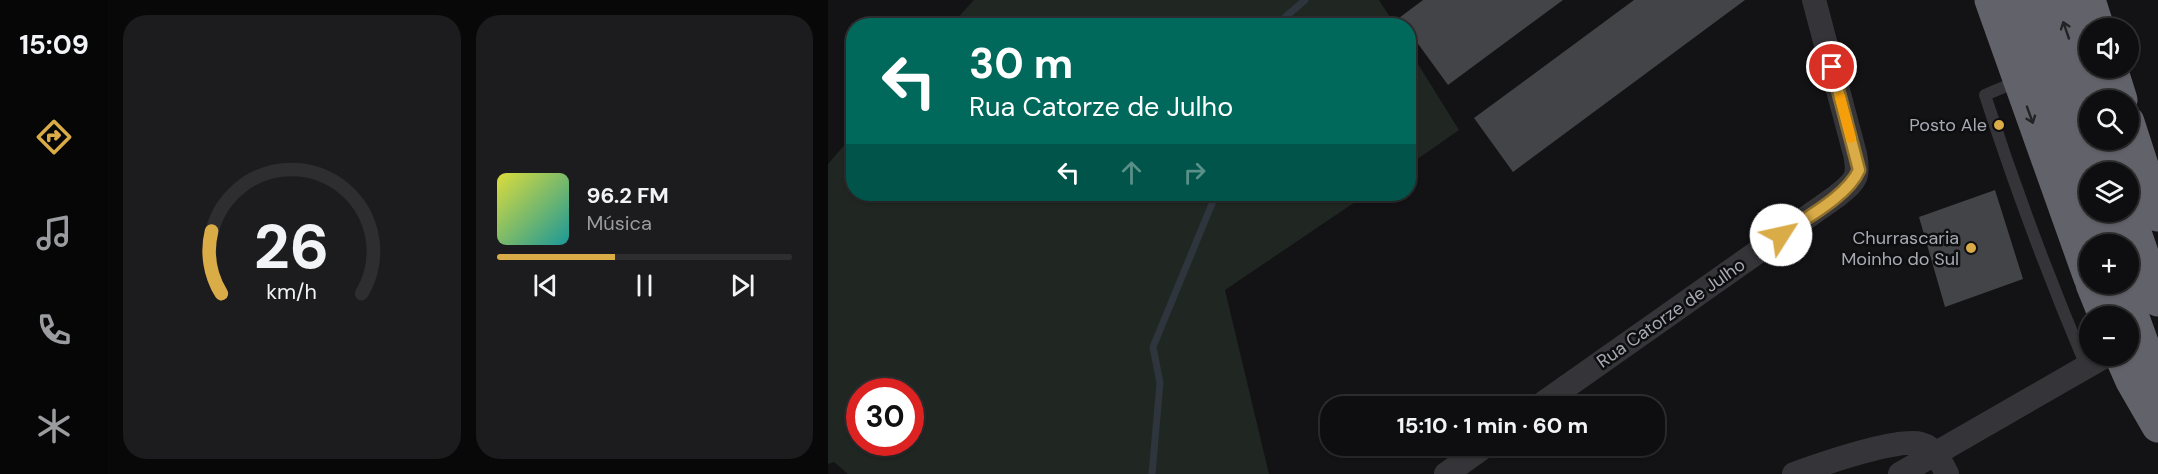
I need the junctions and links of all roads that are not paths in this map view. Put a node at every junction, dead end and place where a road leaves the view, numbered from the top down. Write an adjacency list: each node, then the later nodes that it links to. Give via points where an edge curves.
1 (1814, 0): 22 (street, Rua Catorze de Julho, via 1859,170 1854,181)
2 (1991, 0): 7 (highway)
3 (2025, 0): 10 (highway)
4 (2056, 0): 8 (highway, one-way to 4)
5 (2089, 0): 6 (highway)
6 (2095, 18)
7 (2018, 81): 15 (highway, one-way to 15); 18 (lane, via 1986,95 2053,290)
8 (2087, 90)
9 (2116, 150): 11 (highway)
10 (2080, 162)
11 (2130, 162)
12 (2139, 173): 13 (highway)
13 (2158, 214)
14 (2131, 222): 17 (highway)
15 (2079, 248)
16 (2125, 294): 21 (highway)
17 (2158, 300)
18 (2079, 333)
19 (2087, 366): 24 (street)
20 (2125, 366): 23 (highway)
21 (2158, 387)
22 (1553, 396)
23 (2158, 426)
24 (1936, 452): 27 (street, via 1921,444 1885,446); 28 (street); 29 (street)
25 (1471, 456): 26 (street)
26 (1446, 474)
27 (1794, 474)
28 (1900, 474)
29 (1947, 474)

